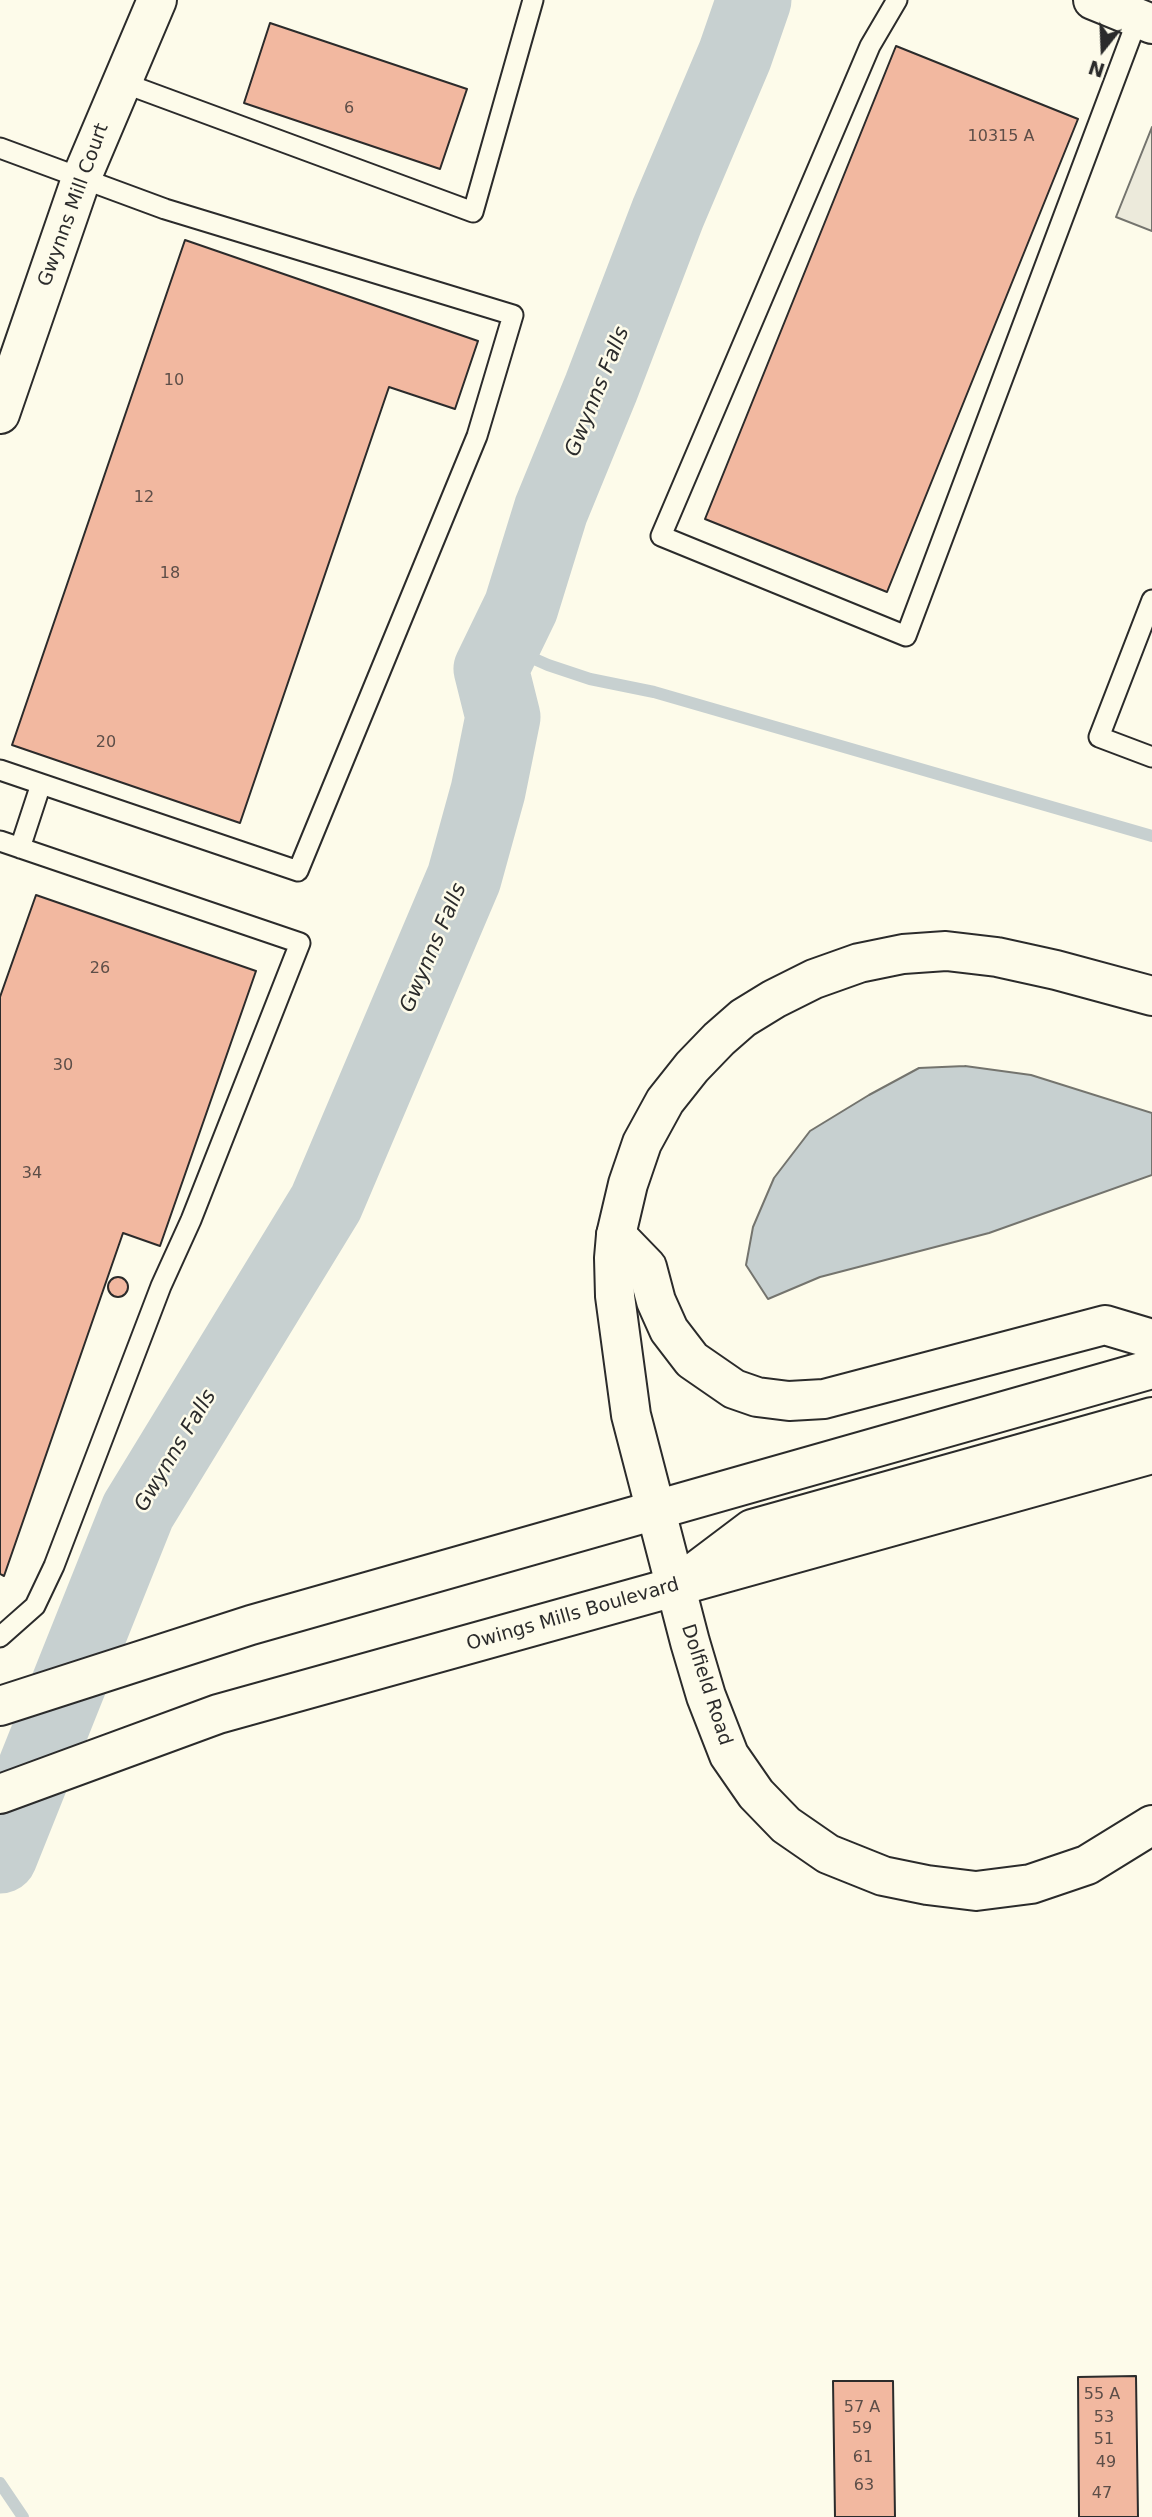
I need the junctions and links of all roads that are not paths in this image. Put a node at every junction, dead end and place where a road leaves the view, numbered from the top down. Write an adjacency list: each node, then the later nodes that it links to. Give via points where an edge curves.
1 (157, 0): 6 (main road, Gwynns Mill Court)
2 (533, 0): 6 (lane, via 473,212)
3 (897, 0): 5 (lane, via 870,46 661,536 906,636)
4 (1093, 0): 5 (main road)
5 (1145, 21)
6 (121, 82): 8 (main road, Gwynns Mill Court)
7 (0, 148): 8 (lane)
8 (81, 179): 9 (main road, Gwynns Mill Court); 13 (lane, via 513,315 477,436 298,871)
9 (0, 414)
10 (1152, 600): 11 (lane, via 1100,737)
11 (1152, 758)
12 (0, 770): 13 (lane)
13 (41, 784): 15 (lane)
14 (0, 841): 15 (lane)
15 (20, 848): 24 (lane, via 300,943 54,1566 35,1606)
16 (1152, 996): 17 (main road, Dolfield Road, via 1033,964 946,951 859,962 814,979 743,1018 692,1067 665,1101 642,1143)
17 (616, 1235): 18 (main road, via 647,1267 670,1330 692,1360 734,1389 757,1397 824,1399 1105,1325); 22 (main road, Dolfield Road, via 620,1350)
18 (1152, 1339)
19 (1152, 1370): 22 (main road)
20 (1152, 1417): 23 (main road, via 752,1529)
21 (1152, 1454): 23 (main road, Owings Mills Boulevard)
22 (656, 1511): 23 (main road, Dolfield Road); 25 (main road, via 251,1625)
23 (676, 1587): 26 (main road, Owings Mills Boulevard, via 218,1714); 27 (main road, Dolfield Road, via 706,1696 729,1755 763,1802 786,1825 828,1854 883,1876 976,1891 1031,1884 1087,1864)
24 (0, 1637)
25 (0, 1706)
26 (0, 1794)
27 (1152, 1825)

